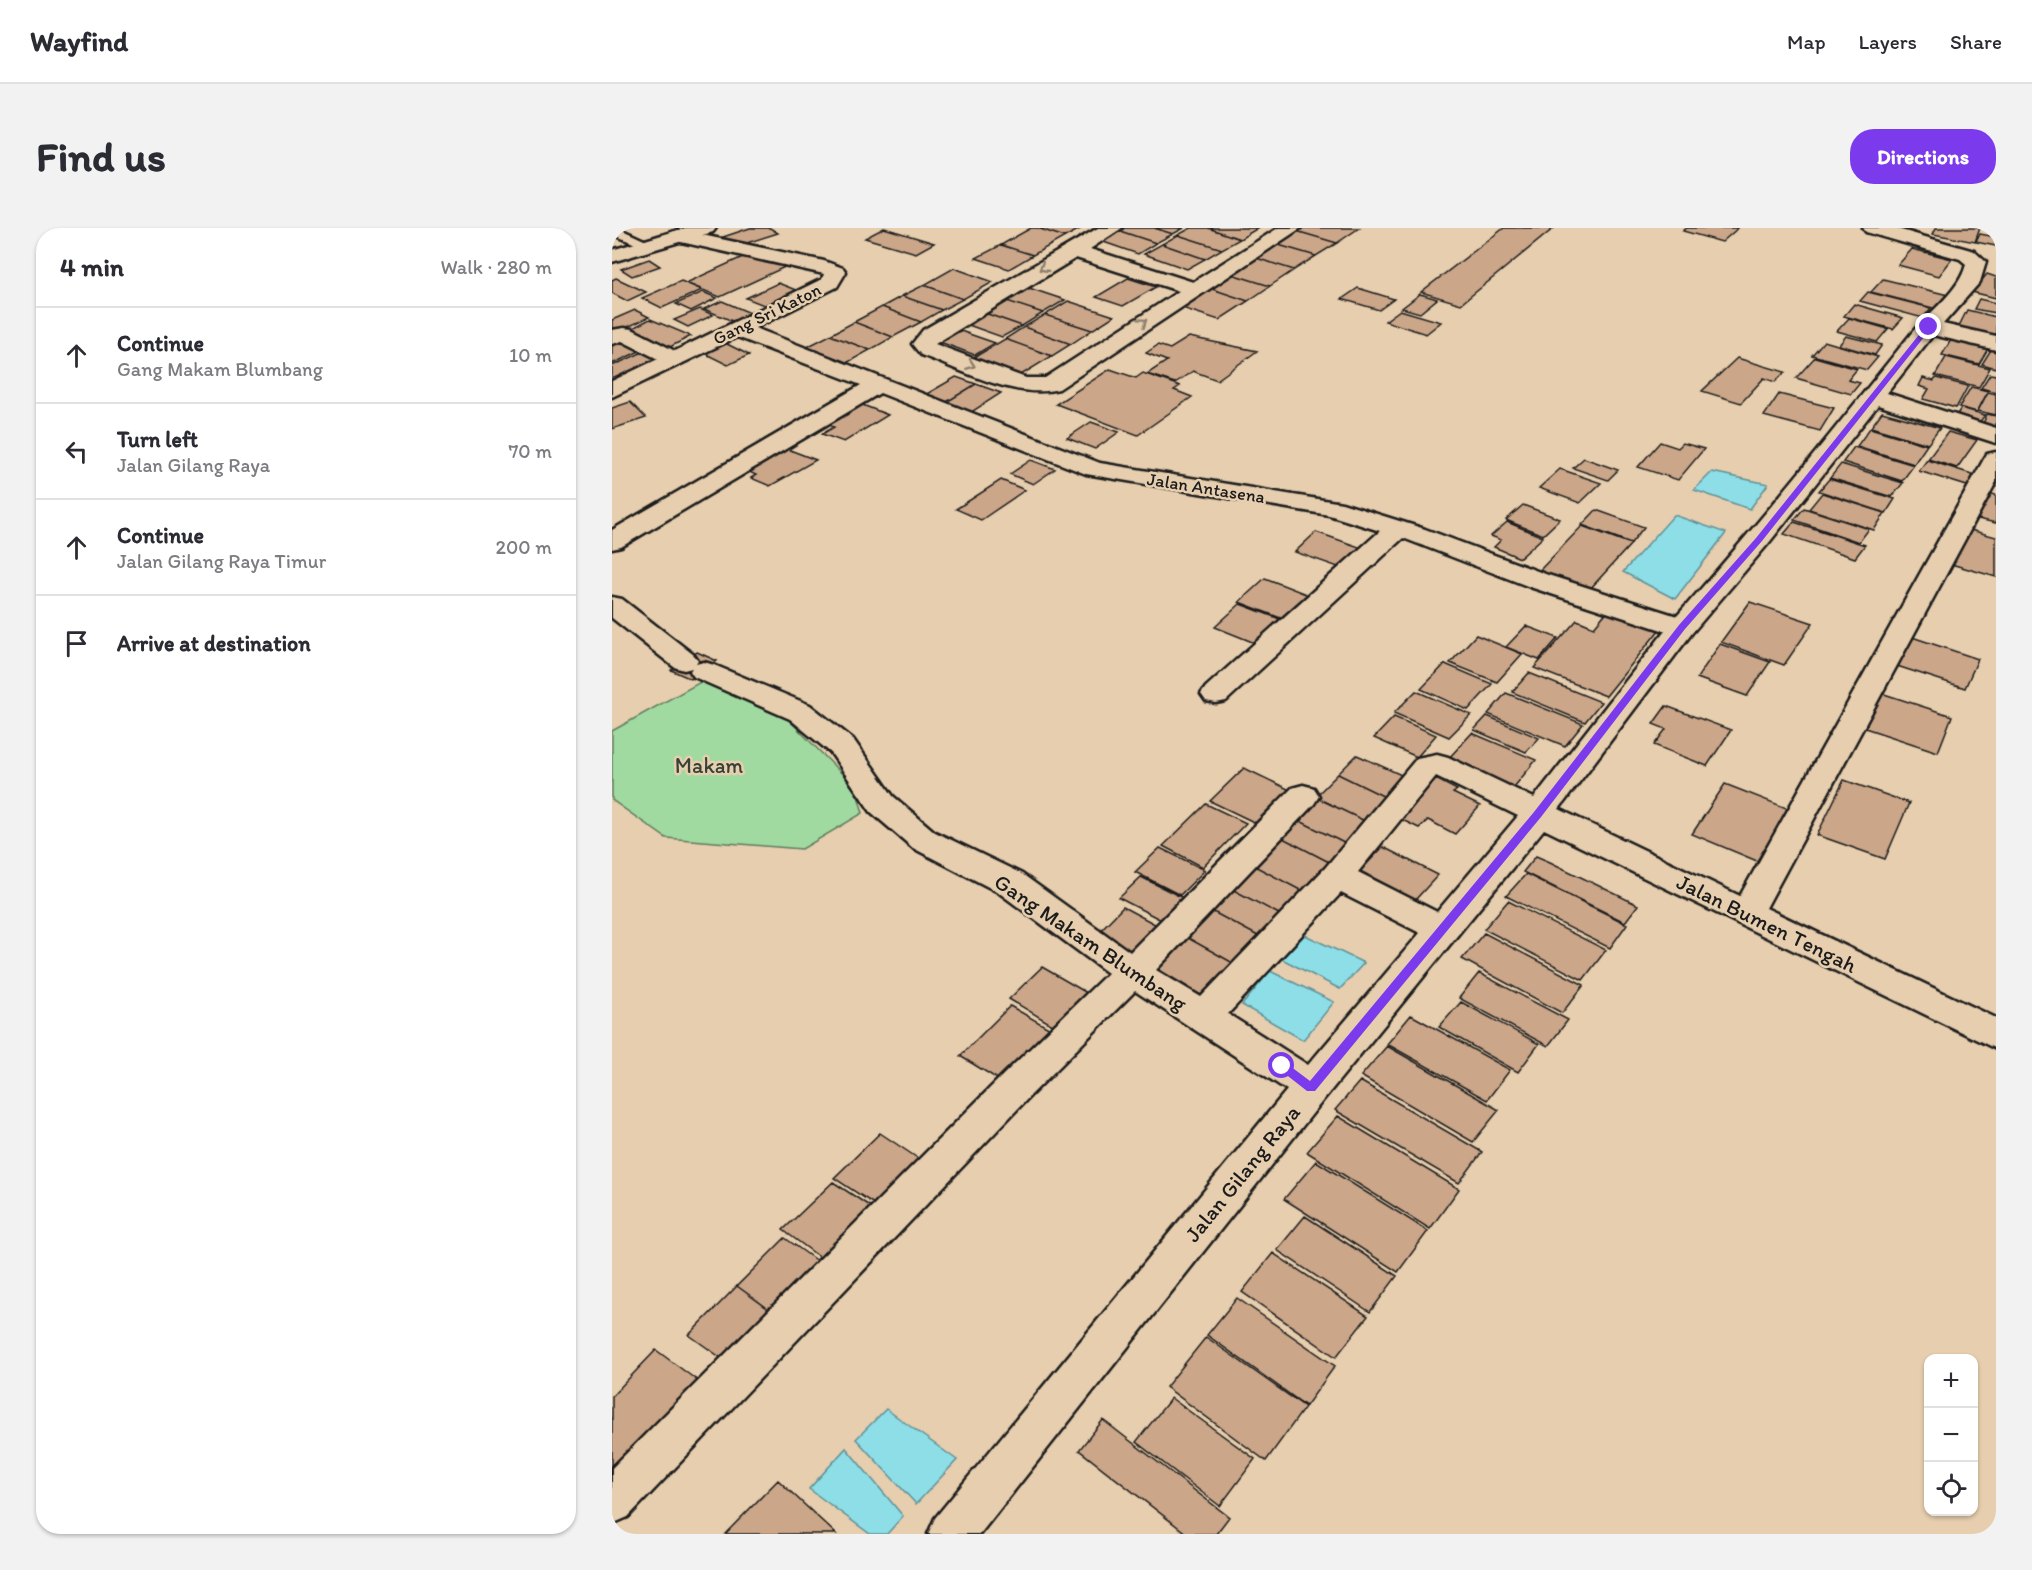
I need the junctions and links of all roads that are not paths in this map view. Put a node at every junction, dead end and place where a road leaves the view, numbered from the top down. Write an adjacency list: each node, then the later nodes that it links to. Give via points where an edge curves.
1 (706, 228): 6 (main road)
2 (1112, 228): 8 (main road)
3 (1291, 228): 10 (main road)
4 (1873, 228): 11 (main road, Jalan Gilang Raya, via 1983,257 1973,278)
5 (612, 230): 7 (lane)
6 (679, 236): 7 (main road); 12 (main road, Gang Sri Katon, via 836,272 830,283)
7 (648, 245): 9 (main road)
8 (1073, 250): 10 (main road); 10 (main road, one-way to 10, via 931,335 923,344 929,350 1022,384 1051,384)
9 (612, 256)
10 (1193, 289)
11 (1929, 327): 14 (main road); 18 (main road, Jalan Gilang Raya)
12 (737, 328): 15 (main road, Gang Sri Katon); 16 (main road, Jalan Antasena)
13 (612, 337): 15 (main road, via 624,334)
14 (1996, 343)
15 (675, 359): 17 (main road, Gang Sri Katon)
16 (879, 384): 21 (main road, Jalan Antasena, via 1095,469 1333,508); 22 (main road)
17 (612, 390)
18 (1874, 396): 19 (main road); 24 (main road, Jalan Gilang Raya)
19 (1996, 436)
20 (1996, 459): 29 (main road)
21 (1398, 529): 24 (main road, Jalan Antasena, via 1539,581); 25 (main road)
22 (612, 541)
23 (612, 605): 31 (main road, Gang Makam Blumbang, via 694,666 800,712 842,746 882,804 924,840 1010,883)
24 (1682, 627): 27 (main road, Jalan Gilang Raya)
25 (1216, 694)
26 (1303, 796): 31 (main road)
27 (1538, 814): 28 (main road, Jalan Bumen Tengah, via 1449,769 1428,765); 29 (main road, Jalan Bumen Tengah); 30 (main road, Jalan Gilang Raya)
28 (1336, 876): 30 (main road); 32 (main road)
29 (1747, 913): 33 (main road, Jalan Bumen Tengah)
30 (1443, 930): 34 (main road, Jalan Gilang Raya)
31 (1132, 972): 32 (main road, Gang Makam Blumbang); 35 (main road, via 1017,1084)
32 (1203, 1018): 34 (main road, Gang Makam Blumbang)
33 (1996, 1034)
34 (1311, 1088): 36 (main road, Jalan Gilang Raya)
35 (612, 1501)
36 (951, 1534)

